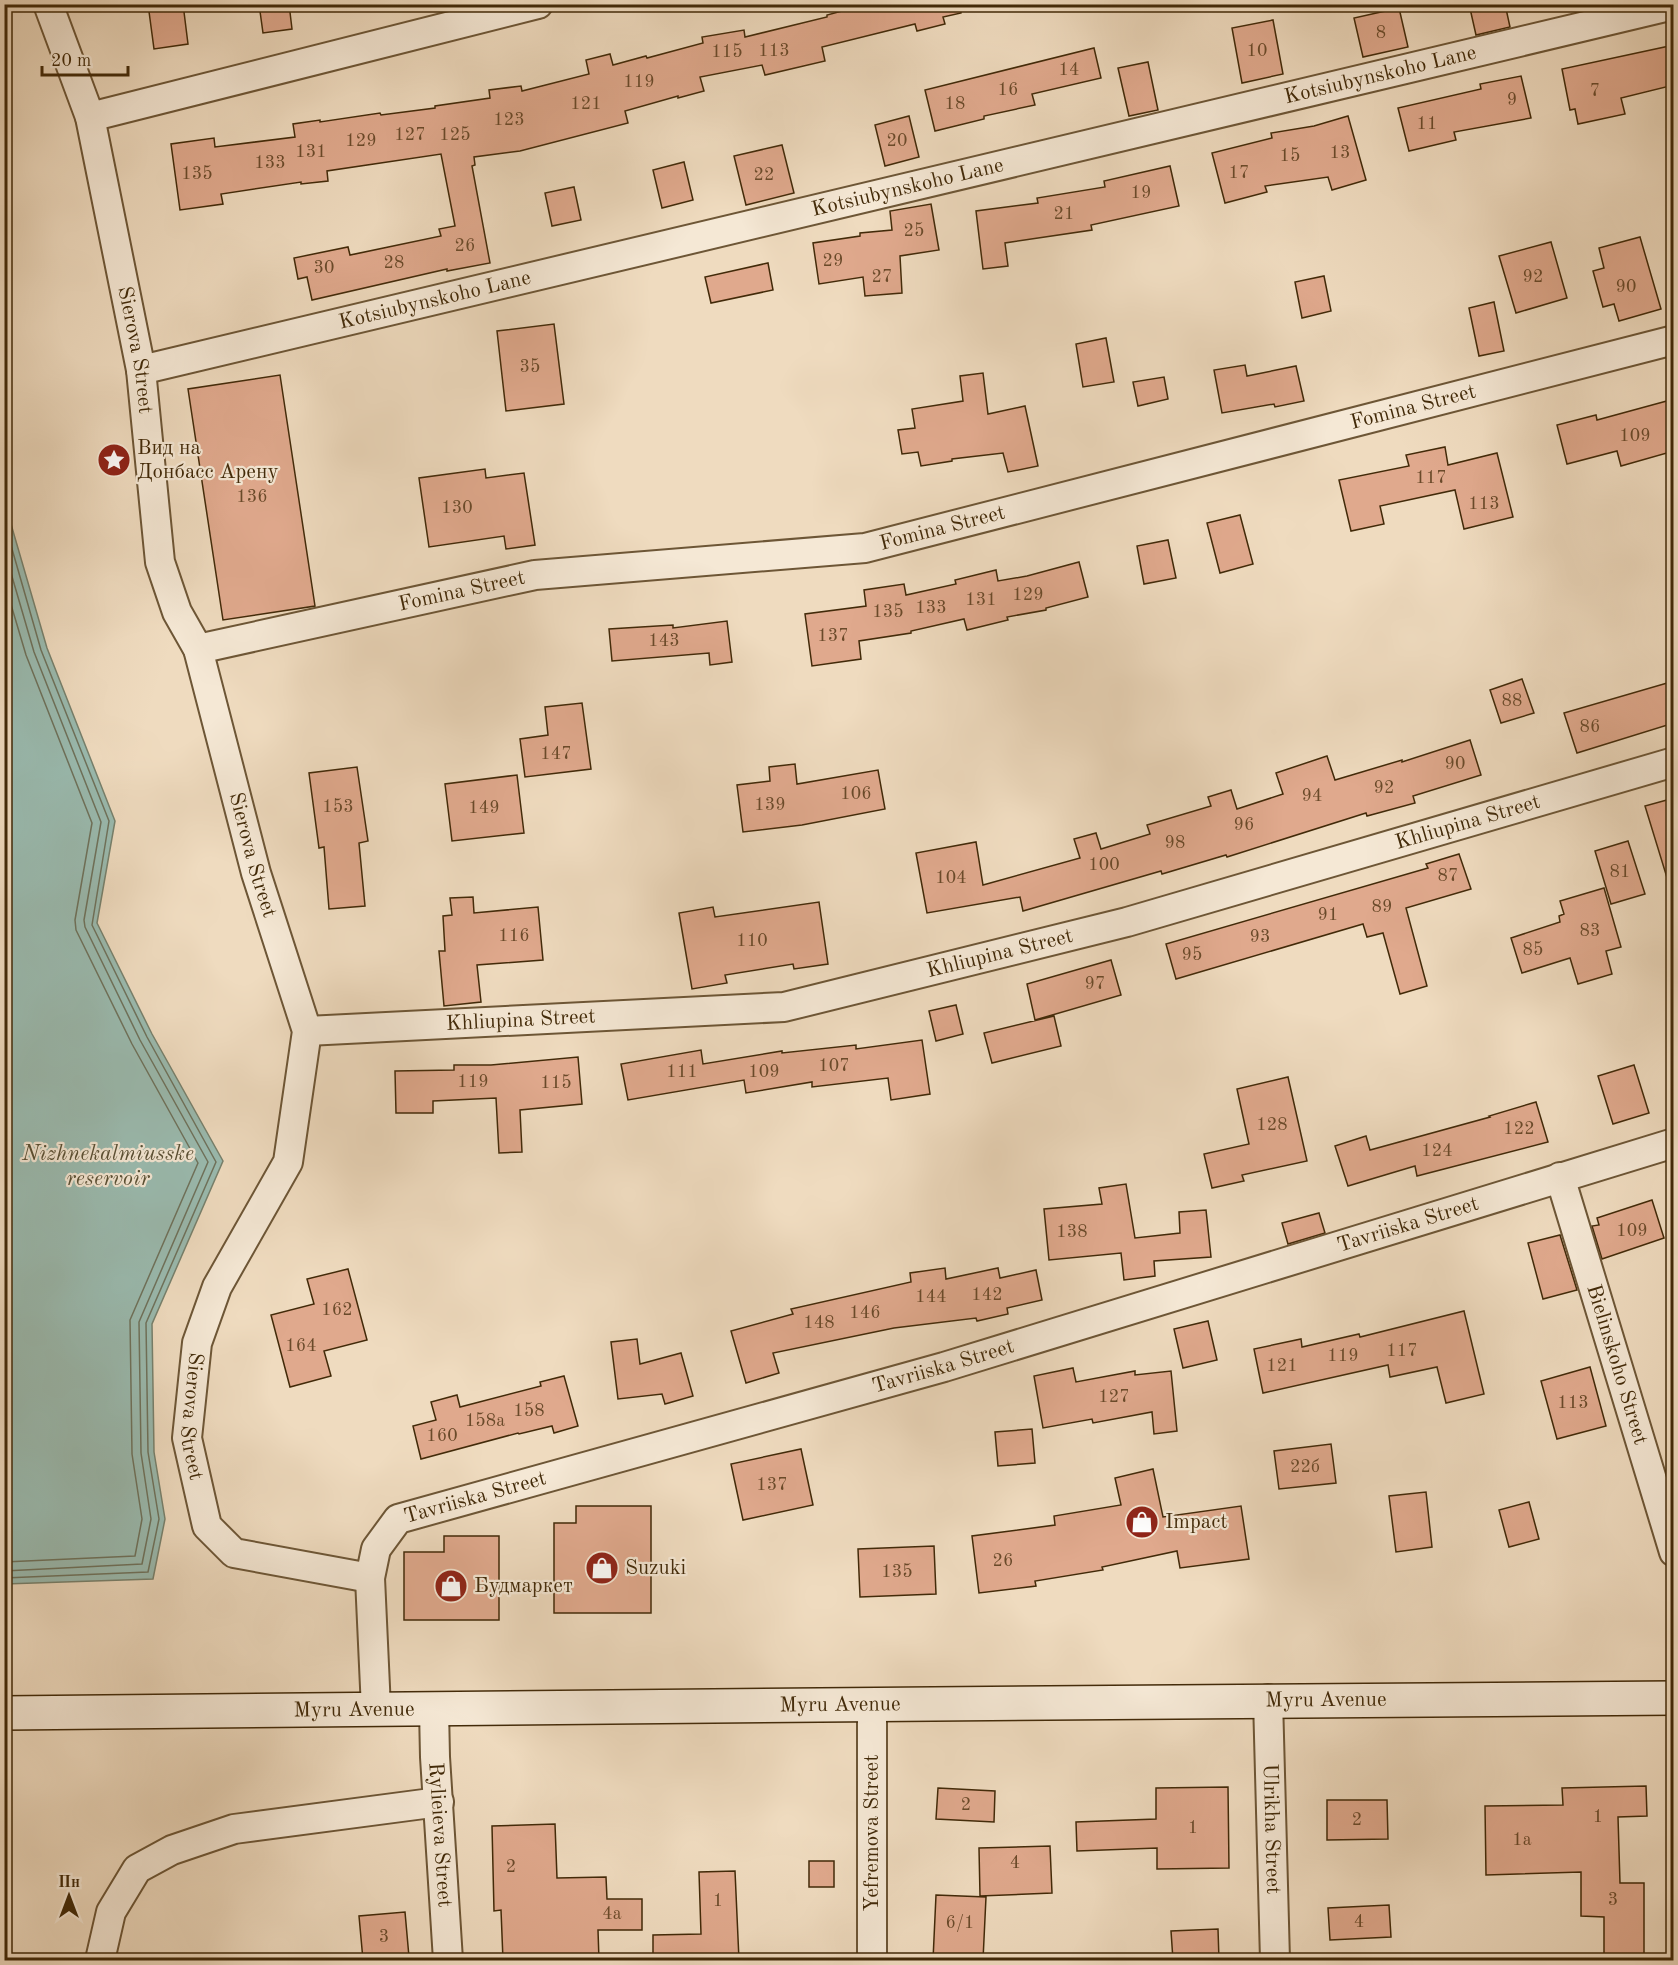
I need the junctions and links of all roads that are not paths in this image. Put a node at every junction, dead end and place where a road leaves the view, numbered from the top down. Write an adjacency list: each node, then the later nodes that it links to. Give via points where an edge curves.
1 (48, 4): 4 (street, Sierova Street)
2 (538, 4): 4 (street)
3 (1674, 5): 6 (street, Kotsiubynskoho Lane)
4 (90, 117): 6 (street, Sierova Street)
5 (1674, 340): 7 (street, Fomina Street, via 865,548 535,575)
6 (141, 370): 7 (street, Sierova Street, via 160,562 177,612)
7 (198, 649): 9 (street, Sierova Street, via 256,873)
8 (1674, 762): 9 (street, Khliupina Street, via 1127,922 784,1006)
9 (307, 1031): 13 (street, Sierova Street, via 288,1162 217,1287 197,1343 187,1438 207,1526 234,1553)
10 (1674, 1143): 11 (street, Tavriiska Street)
11 (1560, 1177): 12 (street, Bielinskoho Street); 13 (street, Tavriiska Street, via 944,1366 398,1519 376,1549)
12 (1674, 1552)
13 (370, 1578): 17 (street, Tavriiska Street)
14 (1674, 1698): 15 (main road, Myru Avenue)
15 (1268, 1699): 16 (main road, Myru Avenue); 24 (street, Ulrikha Street)
16 (872, 1705): 18 (main road, Myru Avenue); 23 (street, Yefremova Street)
17 (376, 1709): 18 (main road, Myru Avenue); 19 (main road, Myru Avenue)
18 (434, 1709): 20 (street, Rylieieva Street)
19 (4, 1713)
20 (439, 1802): 21 (street, via 234,1828 172,1850 137,1869 111,1912); 22 (street, Rylieieva Street)
21 (100, 1960)
22 (448, 1960)
23 (872, 1960)
24 (1275, 1960)

